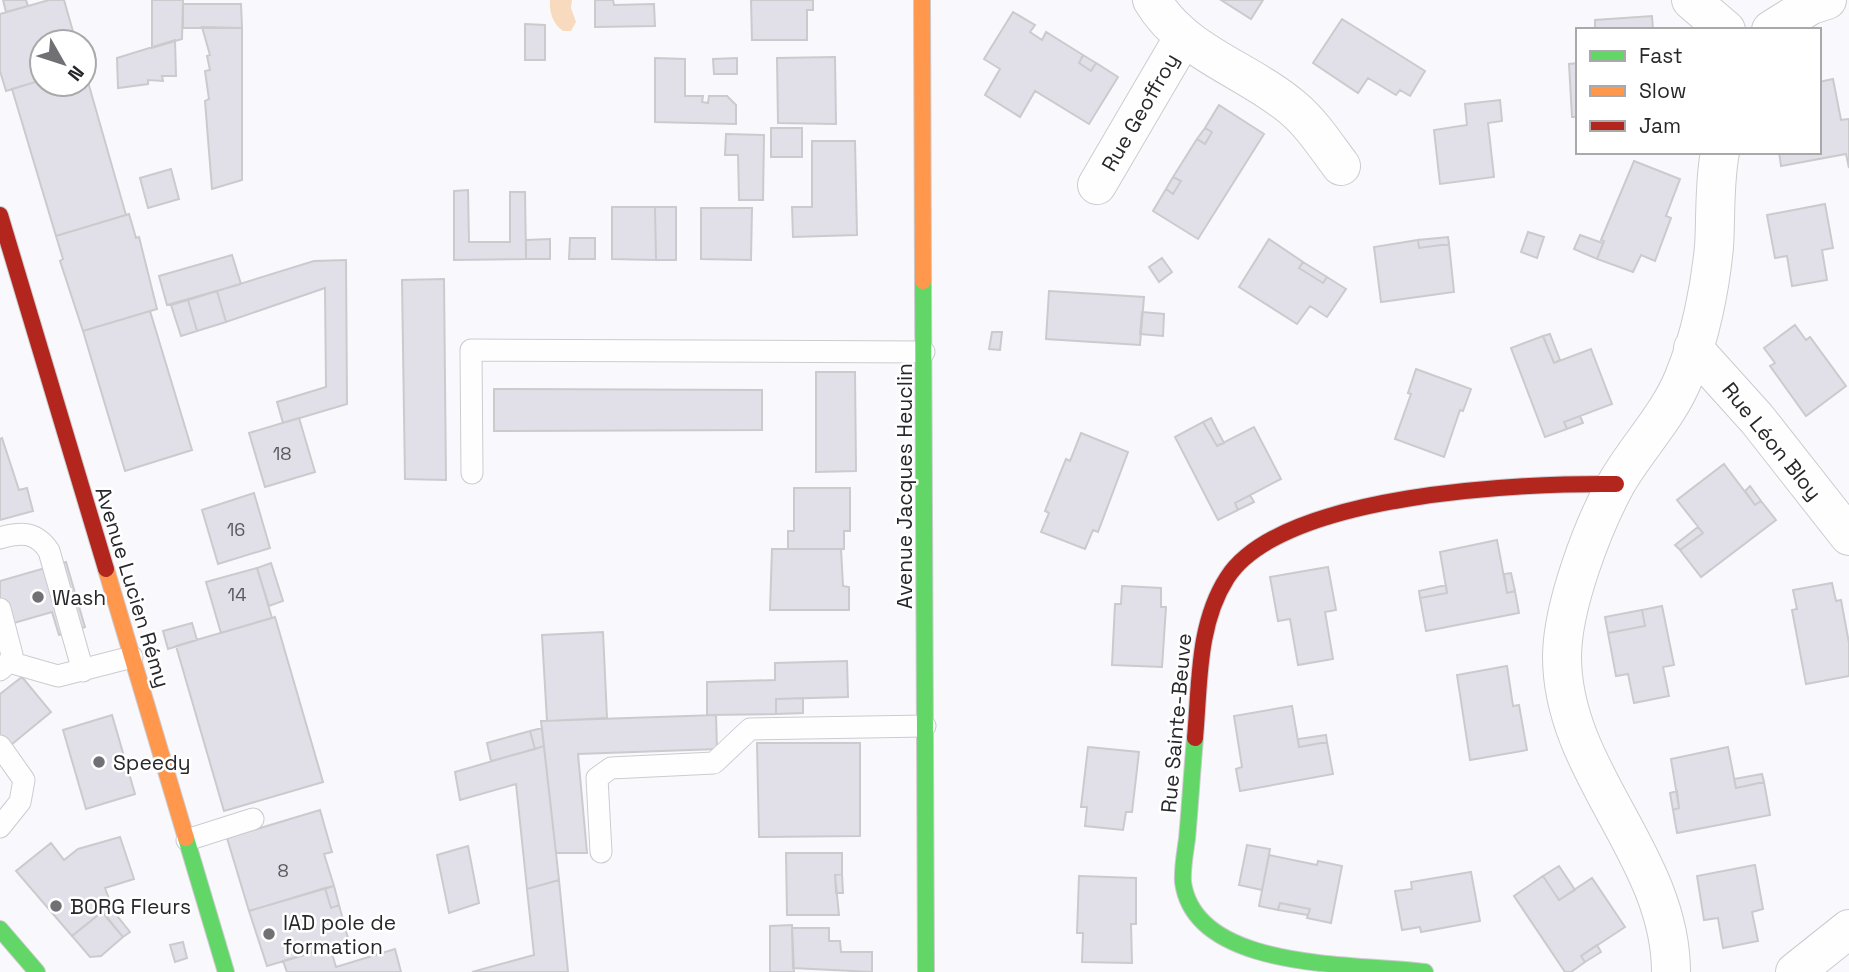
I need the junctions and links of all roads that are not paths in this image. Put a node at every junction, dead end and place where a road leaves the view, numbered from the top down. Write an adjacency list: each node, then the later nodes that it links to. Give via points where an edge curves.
1 (922, 0): 13 (street, Avenue Jacques Heuclin)
2 (1152, 0): 7 (street)
3 (1691, 0): 5 (street)
4 (1827, 0): 6 (street)
5 (1724, 28)
6 (1774, 28)
7 (1183, 38): 9 (street, via 1292,107); 10 (street, Rue Geoffroy)
8 (1720, 154): 12 (street, via 1713,250)
9 (1342, 166)
10 (1097, 185)
11 (0, 215): 19 (street, Avenue Lucien Rémy)
12 (1693, 348): 15 (street, via 1664,416); 16 (street, Rue Léon Bloy, via 1757,419)
13 (924, 352): 14 (lane, via 471,350); 22 (street, Avenue Jacques Heuclin)
14 (472, 473)
15 (1616, 484): 33 (street, Rue Sainte-Beuve, via 1547,482 1484,487 1356,511 1285,533 1253,550 1227,576 1213,604 1205,629 1183,880 1190,908 1219,939 1241,950 1279,959); 34 (street, via 1584,559 1565,620 1564,689 1573,729 1658,899)
16 (1849, 536)
17 (0, 538): 21 (lane, via 22,533 43,542 49,551)
18 (0, 609): 20 (lane, via 12,655)
19 (132, 657): 21 (lane); 26 (street, Avenue Lucien Rémy)
20 (5, 666): 21 (lane, via 58,676)
21 (83, 671)
22 (925, 726): 27 (lane, via 750,729 714,763 602,771 597,778); 32 (street, Avenue Jacques Heuclin)
23 (0, 746): 25 (lane, via 24,780 20,802)
24 (253, 819): 26 (lane)
25 (0, 827)
26 (187, 841): 31 (street, Avenue Lucien Rémy)
27 (601, 852)
28 (0, 929): 30 (street)
29 (1849, 929): 35 (street)
30 (37, 972)
31 (226, 972)
32 (926, 972)
33 (1425, 972)
34 (1671, 972)
35 (1795, 972)

